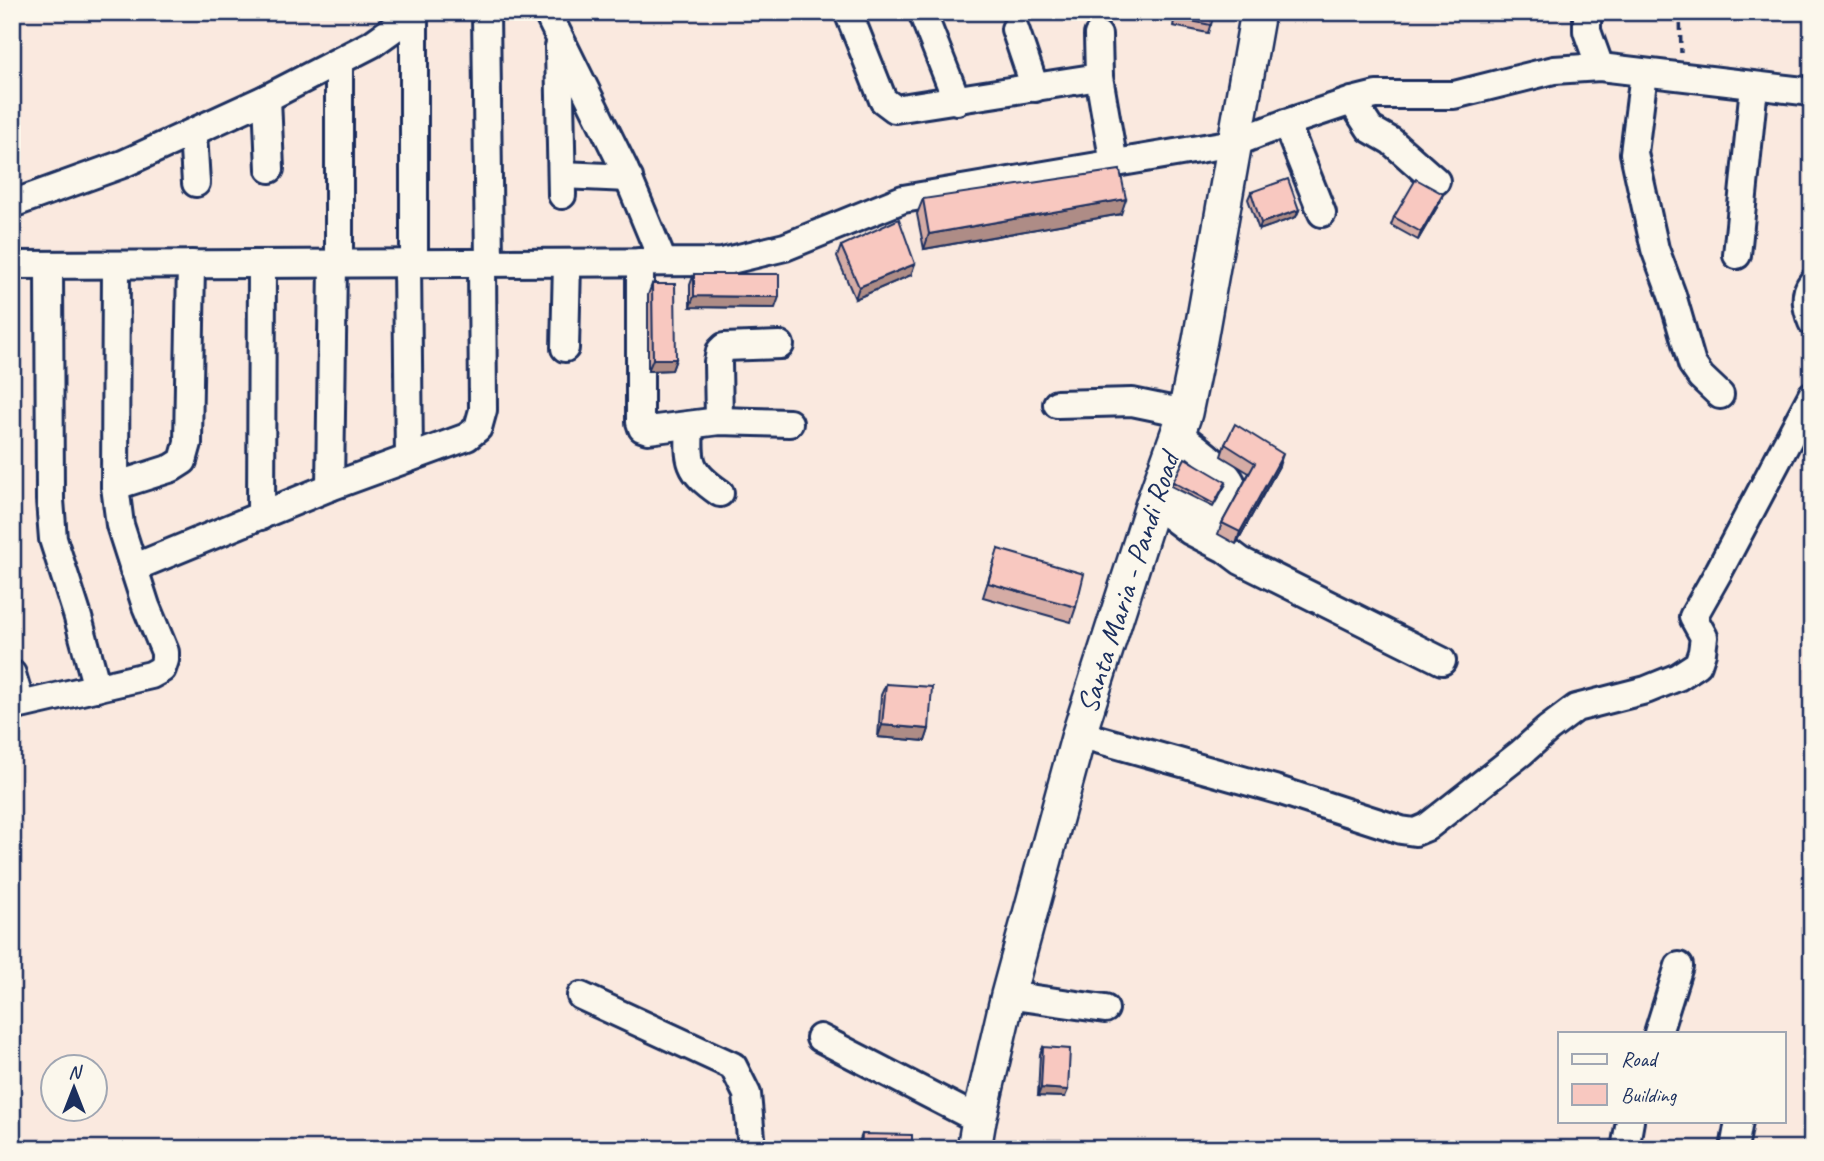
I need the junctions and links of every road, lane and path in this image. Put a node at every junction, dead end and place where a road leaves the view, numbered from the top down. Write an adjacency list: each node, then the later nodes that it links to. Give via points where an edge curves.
1 (486, 12): 37 (street)
2 (547, 12): 11 (street)
3 (848, 12): 21 (street, via 883,100 895,109)
4 (922, 12): 21 (street)
5 (1258, 12): 25 (main road, Santa Maria - Pandi Road)
6 (1587, 12): 13 (street, via 1587,31)
7 (1680, 12): 15 (path)
8 (415, 14): 12 (street); 36 (street)
9 (1015, 29): 18 (street)
10 (1098, 35): 16 (street)
11 (559, 38): 28 (street); 28 (street, via 562,185)
12 (339, 62): 20 (street); 40 (street)
13 (1600, 67): 14 (street); 22 (street, via 1554,70 1454,95 1376,95)
14 (1644, 73): 15 (street); 48 (street, via 1634,153 1655,249 1692,364)
15 (1681, 76): 17 (street)
16 (1099, 77): 18 (street); 26 (street)
17 (1754, 86): 19 (street); 33 (street)
18 (1035, 88): 21 (street)
19 (1812, 92)
20 (267, 98): 24 (street); 27 (street)
21 (957, 101)
22 (1353, 101): 23 (street); 29 (street, via 1370,129 1391,141)
23 (1286, 123): 25 (street); 32 (street)
24 (193, 133): 30 (street); 31 (street, via 122,174)
25 (1234, 143): 26 (street); 53 (main road, Santa Maria - Pandi Road)
26 (1114, 164): 35 (street, via 903,199 785,247 722,262)
27 (270, 169)
28 (629, 178): 35 (street)
29 (1436, 181)
30 (196, 183)
31 (12, 204)
32 (1322, 213)
33 (1737, 255)
34 (567, 262): 35 (street); 37 (street); 47 (street)
35 (651, 262): 54 (street, via 640,424 648,430)
36 (410, 263): 37 (street); 40 (street); 55 (street)
37 (485, 263): 55 (street, via 483,410 478,428 467,437)
38 (191, 264): 39 (street); 43 (street); 56 (street, via 188,443 183,461)
39 (262, 264): 40 (street); 60 (street)
40 (336, 264): 57 (street)
41 (12, 265): 42 (street)
42 (49, 265): 43 (street); 64 (street, via 53,539)
43 (116, 265): 56 (street)
44 (1812, 283): 45 (street, via 1807,289)
45 (1812, 322)
46 (780, 345): 51 (street, via 724,347 720,351)
47 (565, 348)
48 (1720, 395)
49 (1057, 404): 53 (street, via 1132,402)
50 (1810, 404): 66 (street, via 1693,617 1704,637 1698,664 1646,690 1576,708 1427,827 1415,832 1401,830 1278,789)
51 (719, 421): 52 (street); 54 (street)
52 (789, 423)
53 (1181, 423): 59 (main road, Santa Maria - Pandi Road); 59 (street, via 1192,444 1230,479 1231,500 1215,519)
54 (690, 425): 58 (street, via 692,468)
55 (409, 458): 57 (street)
56 (115, 486): 61 (street)
57 (330, 487): 60 (street)
58 (720, 493)
59 (1155, 496): 62 (street, via 1190,531 1241,561); 66 (main road, Santa Maria - Pandi Road)
60 (261, 516): 61 (street)
61 (133, 568): 64 (street, via 166,660 162,669 151,675)
62 (1442, 661)
63 (12, 674): 65 (street)
64 (97, 688): 65 (street)
65 (16, 706)
66 (1079, 734): 68 (main road, Santa Maria - Pandi Road)
67 (1679, 966): 71 (street)
68 (1008, 995): 70 (street); 75 (main road, Santa Maria - Pandi Road)
69 (580, 996): 76 (street, via 733,1066 747,1094)
70 (1105, 1009)
71 (1658, 1032)
72 (820, 1038): 75 (street)
73 (1630, 1122): 77 (street)
74 (1740, 1122): 78 (street)
75 (976, 1135)
76 (752, 1149)
77 (1625, 1149)
78 (1734, 1149)

